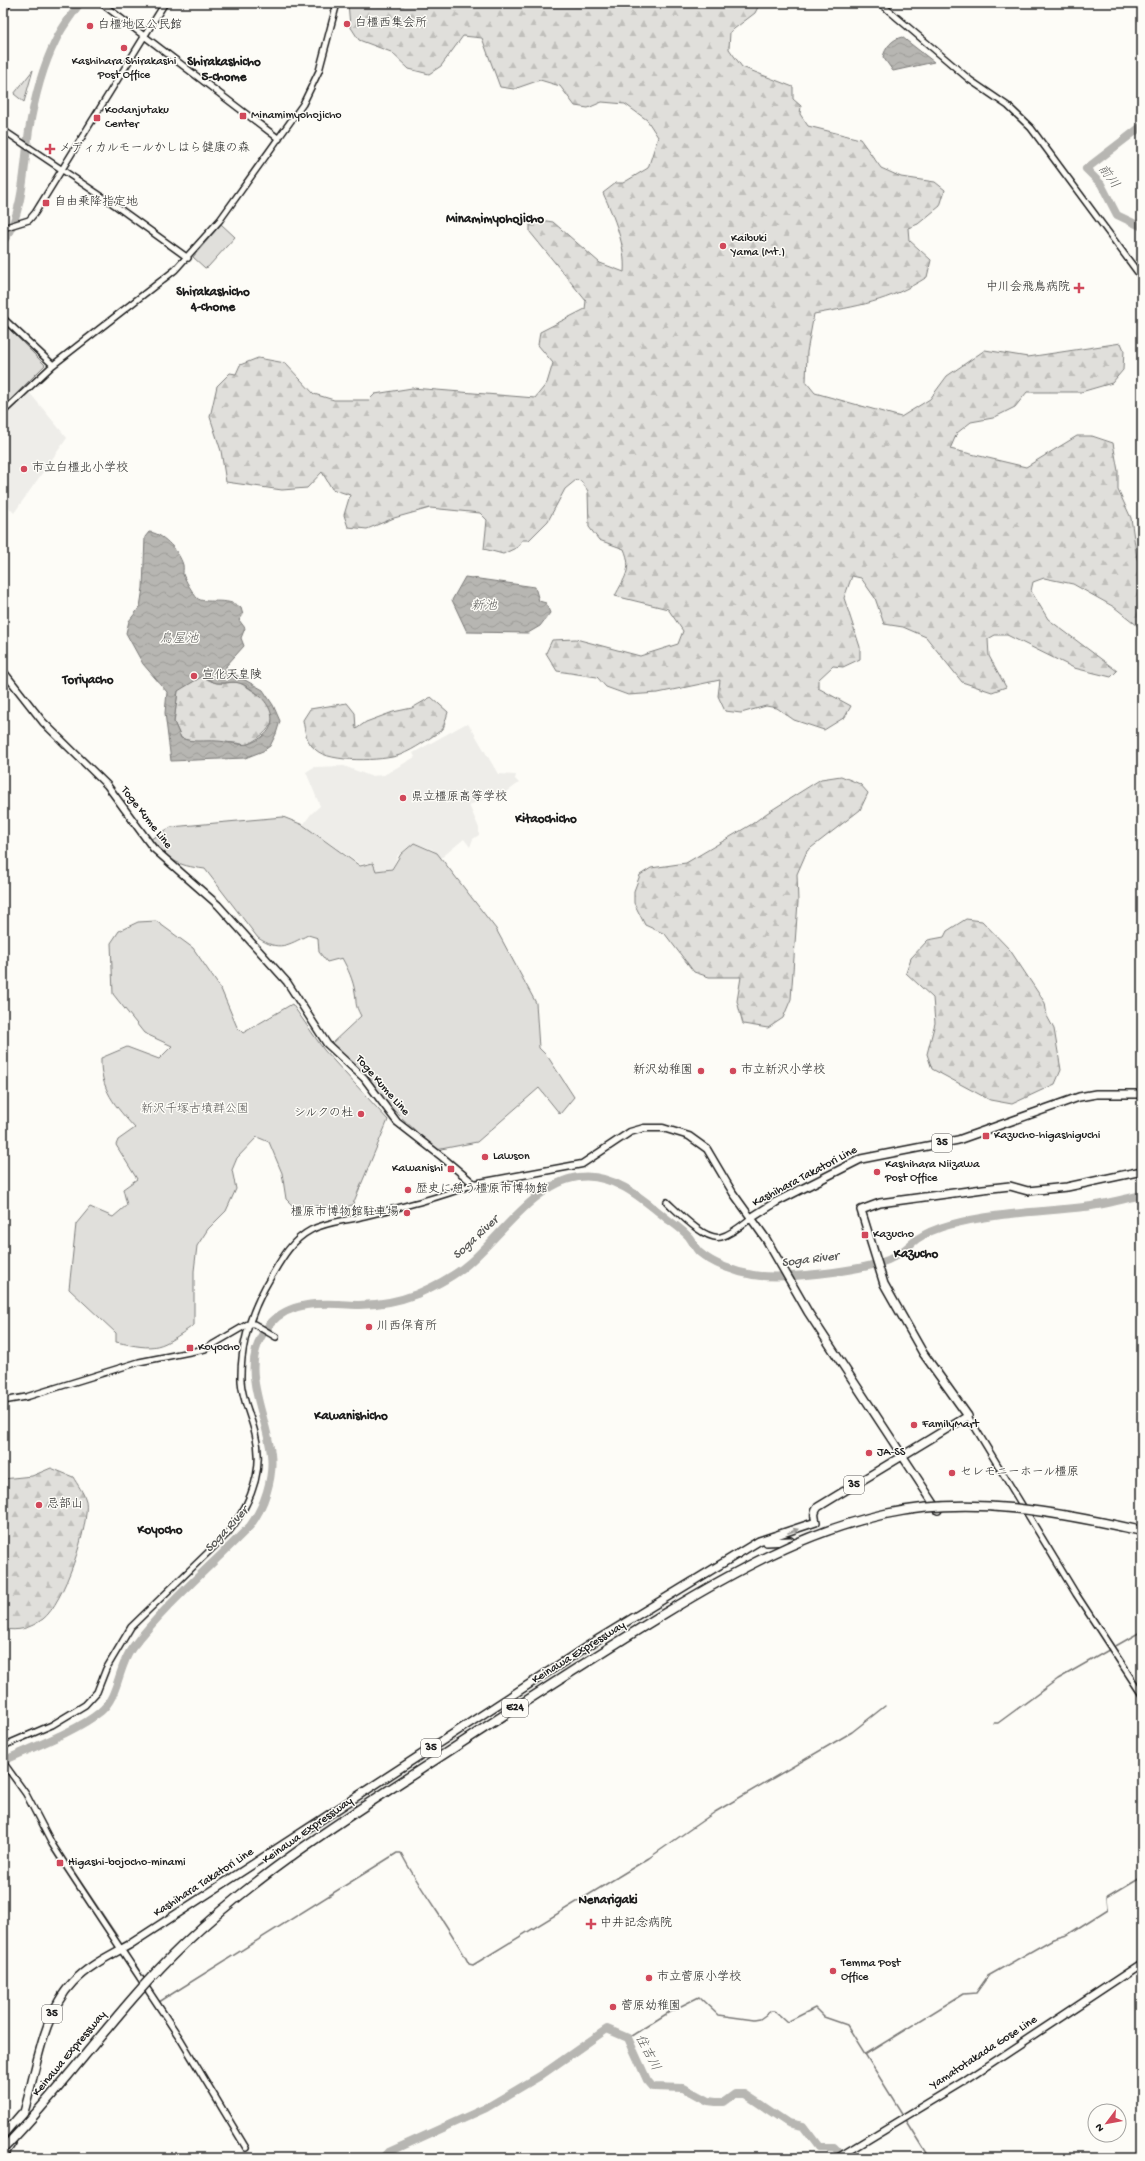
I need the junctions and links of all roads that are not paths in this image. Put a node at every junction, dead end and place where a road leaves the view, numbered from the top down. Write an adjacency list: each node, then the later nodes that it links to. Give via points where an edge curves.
1 (8, 3): 6 (main road)
2 (101, 3): 7 (street)
3 (165, 3): 7 (street)
4 (337, 3): 9 (street, via 319,71 303,104)
5 (880, 3): 13 (street, via 1027,124)
6 (3, 10)
7 (144, 36): 9 (street); 10 (street)
8 (3, 130): 10 (street)
9 (279, 140): 12 (street, via 220,220)
10 (61, 171): 11 (street, via 29,220); 12 (street, via 116,206)
11 (4, 227)
12 (188, 258): 15 (street)
13 (1142, 278)
14 (3, 318): 15 (street)
15 (53, 365): 16 (street)
16 (3, 412)
17 (3, 671): 20 (main road, Toge Kume Line, via 43,722 107,786 152,848 218,905 287,982 327,1044 364,1078 397,1122)
18 (1142, 1094): 22 (main road, Kashihara Takatori Line / 35, via 1096,1094 1079,1097 958,1140 861,1159 776,1202)
19 (1142, 1171): 26 (main road, via 1066,1187 1028,1191 1010,1186 999,1187 880,1204 860,1210 878,1269 902,1316 923,1353)
20 (474, 1184): 22 (main road, via 582,1164 630,1132 644,1128 663,1128 689,1136 707,1149 733,1194); 23 (street, via 311,1230 288,1248 269,1279)
21 (667, 1202): 22 (street, via 705,1234 715,1238 733,1232)
22 (751, 1218): 27 (main road, Kashihara Takatori Line, via 766,1239 792,1287)
23 (248, 1324): 24 (street, via 254,1324); 25 (street, via 205,1349 139,1362 26,1397); 33 (street, via 241,1381 259,1459 253,1488 240,1517 227,1534 132,1627 106,1669 97,1692 89,1701 52,1725)
24 (275, 1336)
25 (3, 1401)
26 (968, 1416): 27 (main road, Kashihara Takatori Line / 35); 32 (street, via 1014,1495)
27 (903, 1455): 28 (main road, Kashihara Takatori Line); 31 (main road, Kashihara Takatori Line / 35, one-way to 27, via 761,1540 816,1522 814,1516 818,1507)
28 (938, 1510)
29 (1142, 1531): 40 (highway, Keinawa Expressway / E24, bridge, via 1076,1516 1016,1507 968,1505 921,1508 888,1513 822,1532 742,1568 659,1616 551,1684 256,1882 207,1923 162,1966)
30 (790, 1541): 31 (main road, Kashihara Takatori Line / 35, via 764,1543)
31 (745, 1551): 35 (main road, Kashihara Takatori Line / 35, via 600,1638)
32 (1142, 1695)
33 (3, 1746)
34 (3, 1762): 35 (street, via 26,1794 52,1844)
35 (120, 1950): 37 (main road, Kashihara Takatori Line / 35, via 79,1976 57,2004 50,2019); 39 (street, via 181,2040)
36 (1142, 1963): 42 (main road, Yamatotakada Gose Line, via 964,2081)
37 (25, 2107): 38 (main road, Kashihara Takatori Line / 35); 41 (main road, Kashihara Takatori Line / 35, via 15,2139)
38 (3, 2135)
39 (246, 2148)
40 (3, 2149)
41 (3, 2156)
42 (841, 2156)

